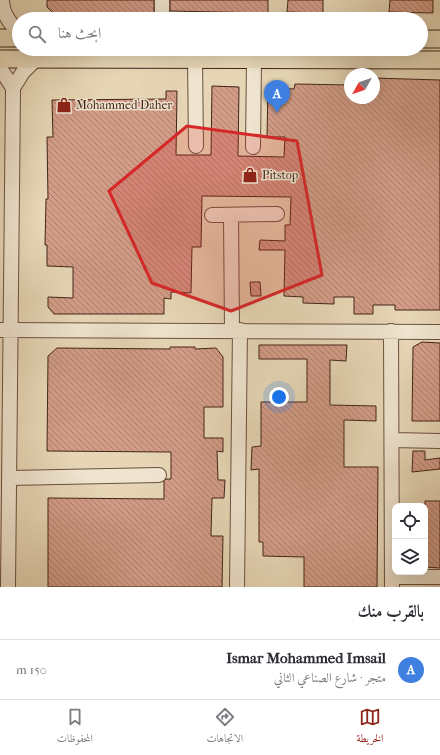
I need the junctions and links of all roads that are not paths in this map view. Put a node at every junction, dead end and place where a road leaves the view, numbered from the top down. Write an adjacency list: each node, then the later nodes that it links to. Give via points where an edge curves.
1 (162, 0): 3 (street)
2 (2, 7): 4 (street)
3 (162, 12)
4 (12, 24)
5 (0, 38): 6 (main road)
6 (12, 38)
7 (428, 39): 8 (main road)
8 (440, 40)
9 (0, 59): 10 (main road)
10 (36, 59): 11 (main road); 15 (street, via 23,72)
11 (195, 60): 12 (main road); 16 (street)
12 (254, 60): 13 (main road); 17 (street)
13 (440, 60)
14 (0, 68): 15 (street)
15 (14, 88): 18 (street)
16 (196, 146)
17 (253, 147)
18 (6, 189): 22 (street)
19 (212, 214): 21 (street)
20 (277, 214): 21 (street)
21 (231, 215): 23 (street)
22 (6, 330): 23 (street); 29 (street)
23 (236, 330): 24 (street); 33 (street)
24 (391, 331): 25 (street); 26 (street)
25 (440, 332)
26 (392, 440): 27 (street); 31 (street)
27 (440, 441)
28 (159, 475): 29 (street)
29 (10, 478): 32 (street)
30 (440, 577): 31 (street)
31 (392, 582)
32 (8, 587)
33 (237, 587)

